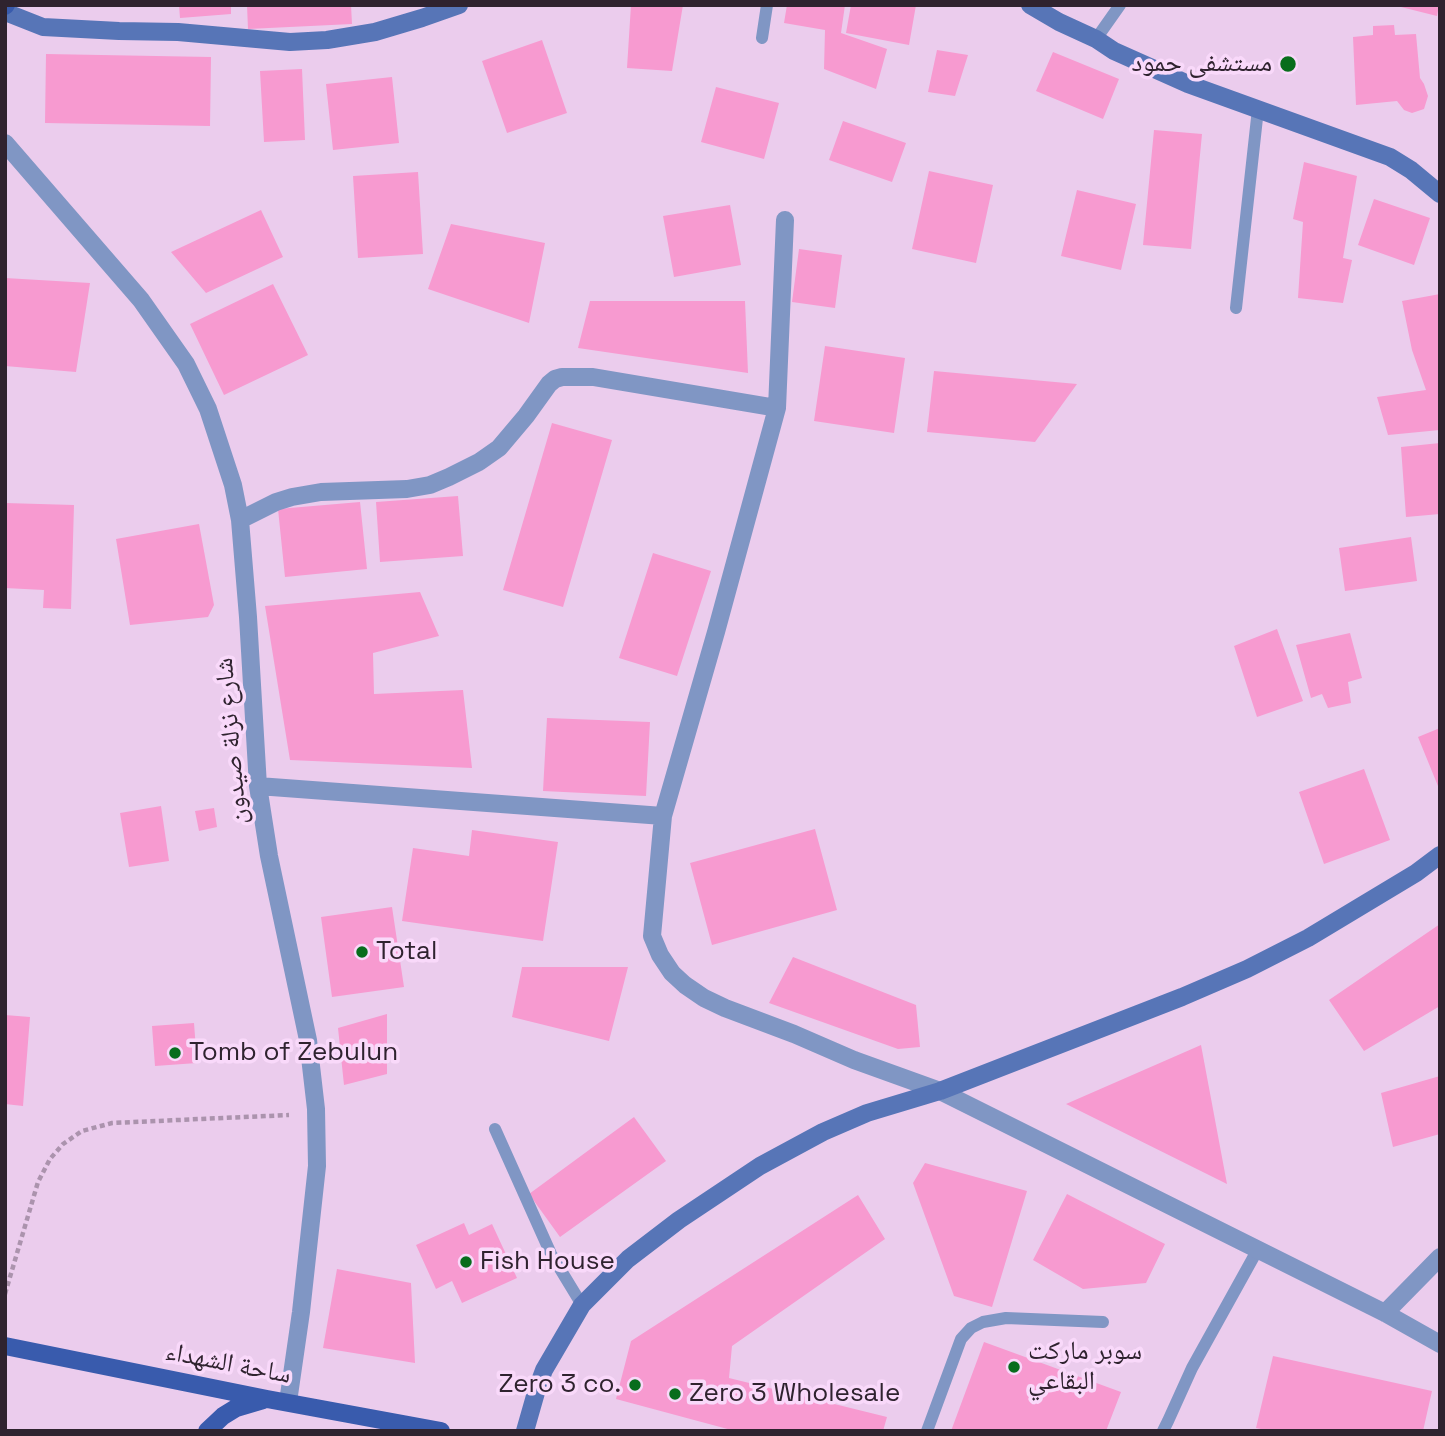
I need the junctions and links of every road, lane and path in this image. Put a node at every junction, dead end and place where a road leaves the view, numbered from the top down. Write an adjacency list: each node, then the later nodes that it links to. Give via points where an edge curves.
1 (459, 5): 5 (street, via 375,32 290,42 43,27)
2 (767, 5): 6 (lane)
3 (1030, 5): 7 (street)
4 (1120, 5): 7 (lane)
5 (5, 12)
6 (762, 38)
7 (1096, 39): 8 (street, via 1188,84)
8 (1258, 109): 10 (street, via 1390,157); 12 (lane)
9 (5, 143): 14 (street, شارع نزلة صيدون, via 141,300 186,364 222,450)
10 (1440, 194)
11 (785, 220): 13 (street)
12 (1237, 308)
13 (777, 408): 14 (street, via 593,377 562,377 549,384 499,448 449,477 407,489 292,497); 16 (street)
14 (240, 520): 15 (street, شارع نزلة صيدون)
15 (258, 786): 16 (street); 30 (street, شارع نزلة صيدون, via 308,1040 316,1109 317,1166)
16 (663, 816): 18 (street, via 652,936 672,973 725,1008)
17 (1440, 855): 18 (street, via 1308,938 1247,969)
18 (940, 1091): 21 (street); 24 (street, via 867,1113 760,1166 628,1259)
19 (289, 1115): 23 (path, via 111,1123 82,1131 50,1159 38,1182)
20 (495, 1129): 24 (lane, via 551,1255)
21 (1258, 1250): 25 (street); 35 (lane, via 1192,1368)
22 (1440, 1257): 25 (street)
23 (5, 1294)
24 (582, 1305): 33 (street, via 544,1370)
25 (1385, 1313): 27 (street)
26 (1103, 1322): 34 (lane, via 1006,1318 971,1328 961,1339)
27 (1440, 1344)
28 (5, 1346): 29 (main road, ساحة الشهداء)
29 (267, 1399): 30 (main road, ساحة الشهداء); 31 (main road, via 236,1408)
30 (288, 1402): 32 (main road, ساحة الشهداء)
31 (207, 1431)
32 (441, 1431)
33 (525, 1431)
34 (927, 1431)
35 (1163, 1431)

